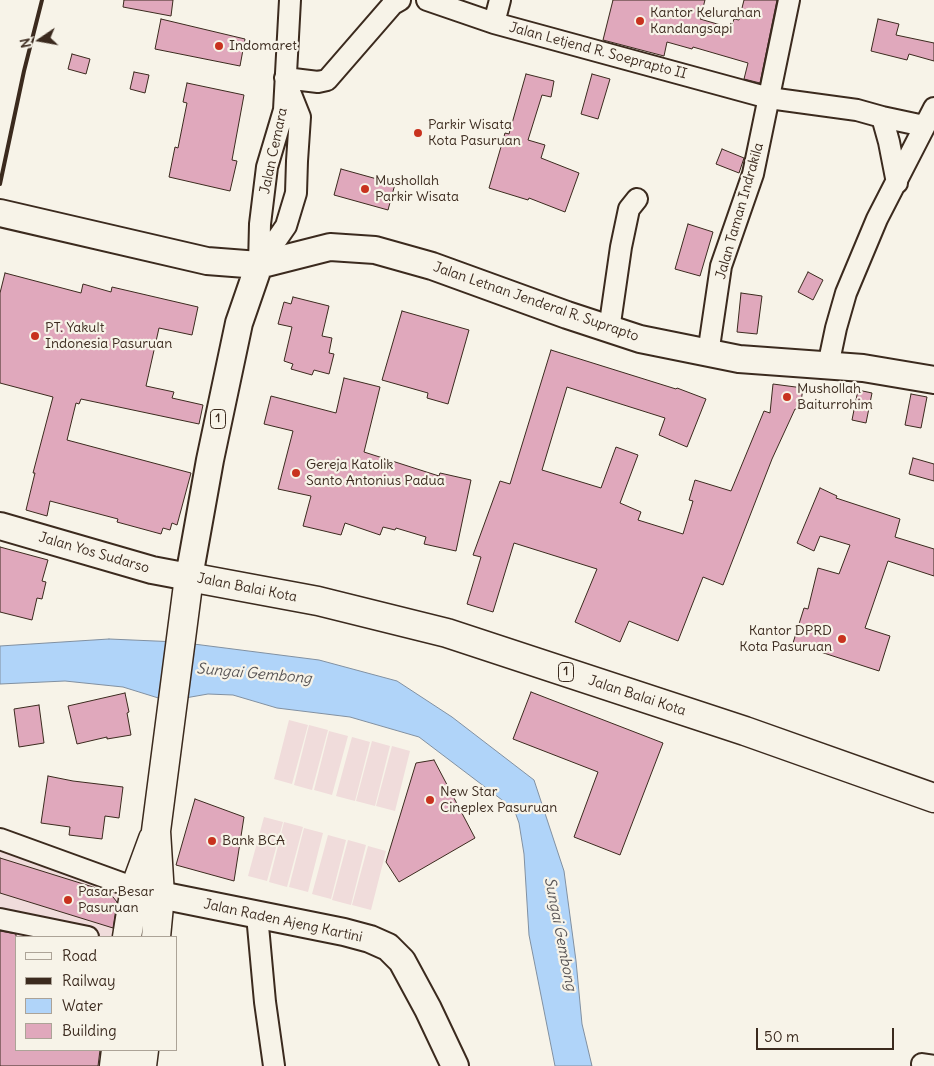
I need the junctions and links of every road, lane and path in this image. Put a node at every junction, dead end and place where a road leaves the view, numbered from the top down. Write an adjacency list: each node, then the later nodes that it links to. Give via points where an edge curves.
1 (290, 0): 7 (street, Jalan Cemara)
2 (400, 0): 7 (street, via 327,80)
3 (428, 0): 6 (street, Jalan Letjend R. Soeprapto II)
4 (500, 0): 6 (street)
5 (789, 0): 8 (street, Jalan Taman Indrakila)
6 (494, 23): 8 (street, Jalan Letjend R. Soeprapto II)
7 (285, 78): 15 (street, Jalan Cemara, via 284,110 267,167); 15 (street, Jalan Cemara, via 300,117 296,193 286,226)
8 (770, 98): 10 (street, via 857,110); 17 (street, Jalan Taman Indrakila, via 753,174 720,266)
9 (934, 108): 11 (street)
10 (882, 117): 11 (street); 12 (street)
11 (924, 126): 12 (street)
12 (897, 183): 18 (street, via 877,219 846,293)
13 (637, 200): 16 (street, via 629,208)
14 (0, 214): 15 (main road, Jalan Letnan Jenderal R. Suprapto, via 207,260)
15 (259, 265): 16 (main road, Jalan Letnan Jenderal R. Suprapto, via 330,247 375,250 432,266); 21 (main road, 1, via 239,323)
16 (609, 330): 17 (main road, Jalan Letnan Jenderal R. Suprapto)
17 (708, 354): 18 (main road, Jalan Letnan Jenderal R. Suprapto)
18 (828, 366): 19 (main road, Jalan Letnan Jenderal R. Suprapto, via 863,368)
19 (934, 380)
20 (0, 526): 21 (main road, Jalan Yos Sudarso, via 152,570)
21 (189, 577): 22 (highway, Jalan Balai Kota / 1, via 318,601 447,633 745,731); 24 (highway, 1)
22 (934, 798)
23 (0, 839): 24 (street)
24 (148, 891): 25 (main road, Jalan Raden Ajeng Kartini); 28 (highway, 1); 29 (highway, 1)
25 (257, 915): 34 (street); 35 (main road, Jalan Raden Ajeng Kartini, via 344,932 388,947 402,961)
26 (0, 919): 27 (street)
27 (83, 936)
28 (127, 936)
29 (156, 936)
30 (116, 1051): 32 (highway)
31 (144, 1051): 33 (highway)
32 (114, 1066)
33 (142, 1066)
34 (274, 1066)
35 (456, 1066)

